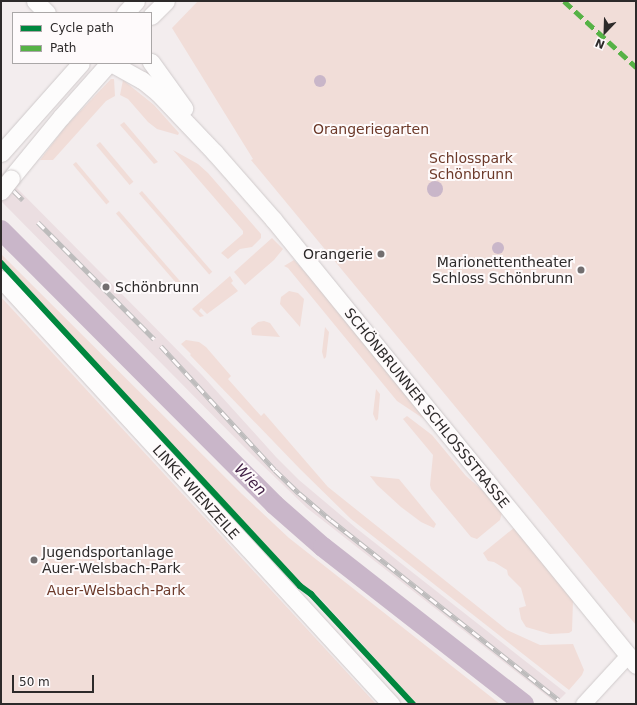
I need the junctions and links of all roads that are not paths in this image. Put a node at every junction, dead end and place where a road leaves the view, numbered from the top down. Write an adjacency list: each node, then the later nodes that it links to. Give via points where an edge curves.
1 (35, 1): 4 (main road)
2 (136, 1): 5 (main road)
3 (166, 1): 6 (main road)
4 (46, 12)
5 (127, 12)
6 (152, 15)
7 (152, 63): 12 (main road, SCHÖNBRUNNER SCHLOSSSTRASSE)
8 (80, 64): 11 (main road)
9 (109, 64): 13 (main road, bridge)
10 (112, 64): 12 (main road, SCHÖNBRUNNER SCHLOSSSTRASSE, via 131,73 154,90)
11 (1, 153)
12 (215, 153): 15 (main road, SCHÖNBRUNNER SCHLOSSSTRASSE, via 273,219)
13 (1, 192)
14 (1, 280): 16 (main road, LINKE WIENZEILE)
15 (632, 660): 17 (main road)
16 (391, 704)
17 (583, 704)

